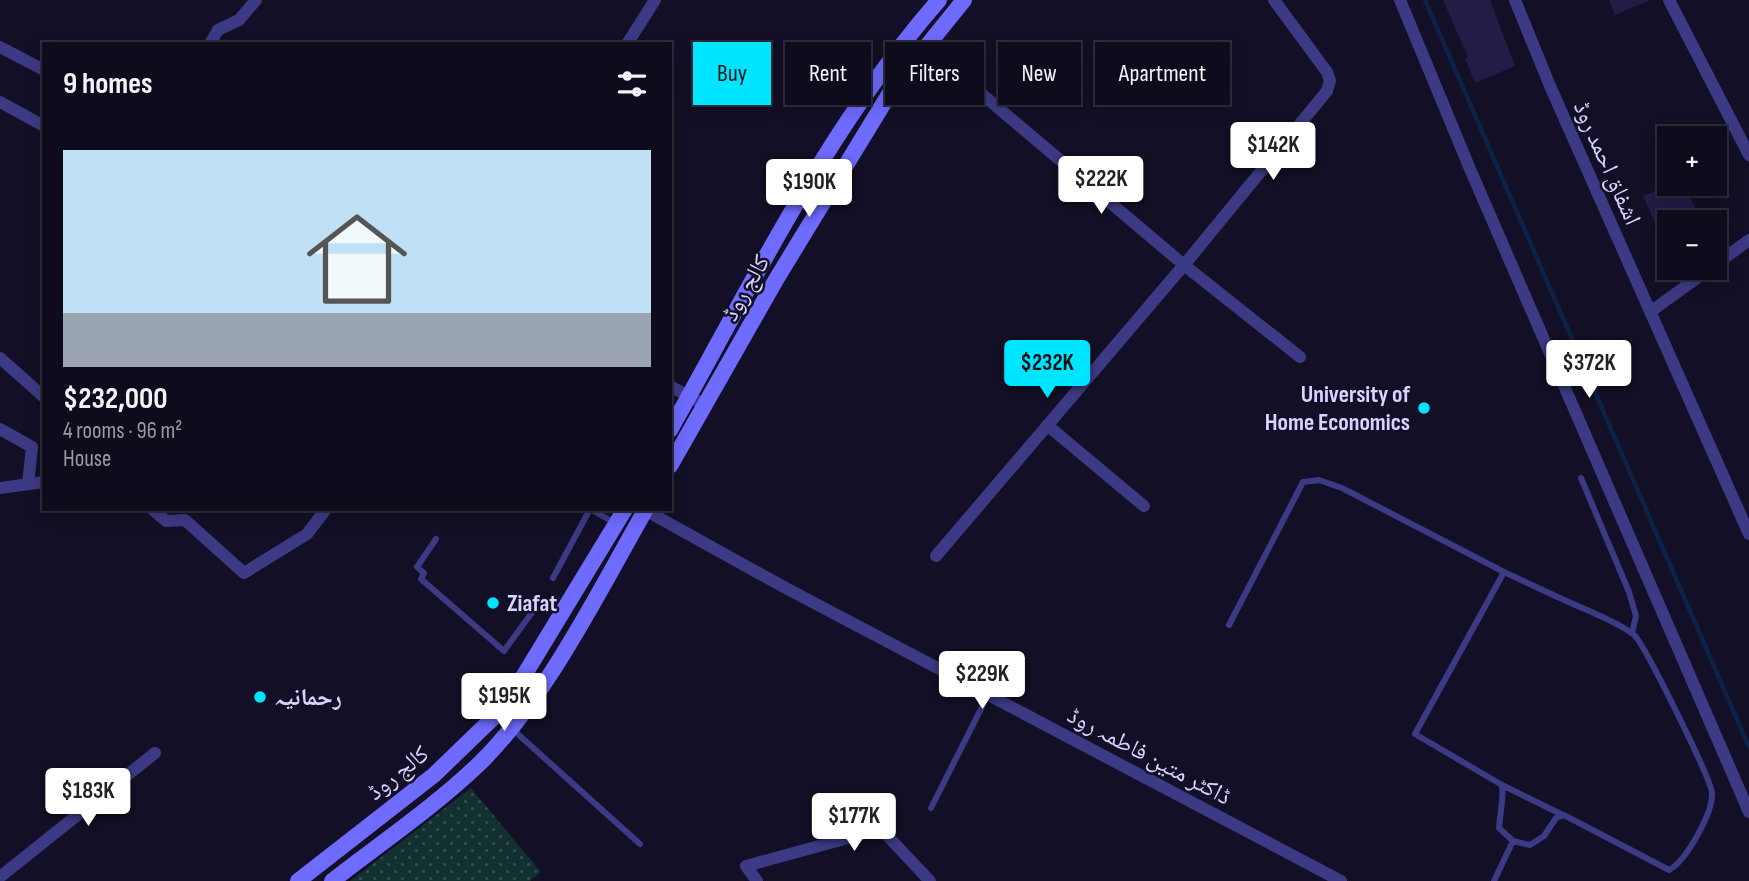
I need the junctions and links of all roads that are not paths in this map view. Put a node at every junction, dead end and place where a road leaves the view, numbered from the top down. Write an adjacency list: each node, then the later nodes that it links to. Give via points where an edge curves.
1 (256, 0): 9 (street, via 239,20 218,30)
2 (655, 0): 10 (street)
3 (939, 0): 28 (main road, کالج روڈ, via 841,130)
4 (964, 0): 11 (main road, کالج روڈ)
5 (1274, 0): 21 (street, via 1327,72 1327,91)
6 (1400, 0): 59 (street)
7 (1515, 0): 23 (street, اشفاق احمد روڈ)
8 (1669, 0): 18 (street)
9 (211, 42)
10 (629, 42)
11 (928, 42)
12 (0, 47): 13 (street)
13 (42, 69)
14 (984, 96): 21 (street)
15 (885, 99): 29 (main road, کالج روڈ)
16 (0, 103): 17 (street)
17 (42, 125)
18 (1749, 155)
19 (1749, 240): 20 (street)
20 (1727, 256)
21 (1184, 265): 25 (street); 30 (street)
22 (1694, 280): 23 (street)
23 (1650, 312): 46 (street, اشفاق احمد روڈ)
24 (0, 358): 27 (street)
25 (1300, 358)
26 (672, 387): 28 (street)
27 (42, 395)
28 (689, 396): 29 (street); 31 (main road, کالج روڈ)
29 (705, 405): 33 (main road, کالج روڈ)
30 (1047, 425): 38 (street); 48 (street)
31 (672, 426)
32 (0, 429): 36 (street, via 32,447)
33 (672, 463)
34 (1581, 478): 53 (lane, via 1629,592 1636,615)
35 (42, 482): 36 (street)
36 (28, 484): 37 (street)
37 (0, 488)
38 (1144, 506)
39 (154, 511): 40 (street, via 166,521 186,520 244,573 307,534)
40 (324, 511)
41 (589, 511): 50 (lane)
42 (599, 511): 45 (lane)
43 (644, 511): 55 (main road, کالج روڈ, via 575,632)
44 (647, 511): 54 (street, ڈاکٹر متین فاطمہ روڈ)
45 (621, 516): 51 (main road, کالج روڈ)
46 (1747, 525)
47 (436, 538): 51 (lane, via 417,567 424,573 421,579 504,651 541,600)
48 (936, 556)
49 (1504, 572): 52 (lane, via 1342,488 1319,480 1303,482); 53 (lane); 57 (lane, via 1415,734)
50 (553, 578)
51 (562, 614): 64 (main road, کالج روڈ, via 520,682 487,724 434,775)
52 (1229, 625)
53 (1632, 633): 60 (lane, via 1700,760 1712,793 1708,811 1688,852 1669,870)
54 (988, 695): 58 (lane); 68 (street, ڈاکٹر متین فاطمہ روڈ)
55 (510, 727): 62 (lane); 65 (main road, کالج روڈ, via 470,771)
56 (155, 753): 63 (street)
57 (1503, 785): 60 (lane); 61 (lane, via 1499,828)
58 (932, 808)
59 (1749, 812)
60 (1564, 816): 61 (lane, via 1556,818 1544,836 1530,845)
61 (1513, 841): 69 (lane)
62 (640, 844)
63 (0, 877)
64 (298, 881)
65 (332, 881)
66 (757, 881): 67 (street, via 746,866 881,829)
67 (930, 881)
68 (1341, 881)
69 (1494, 881)

